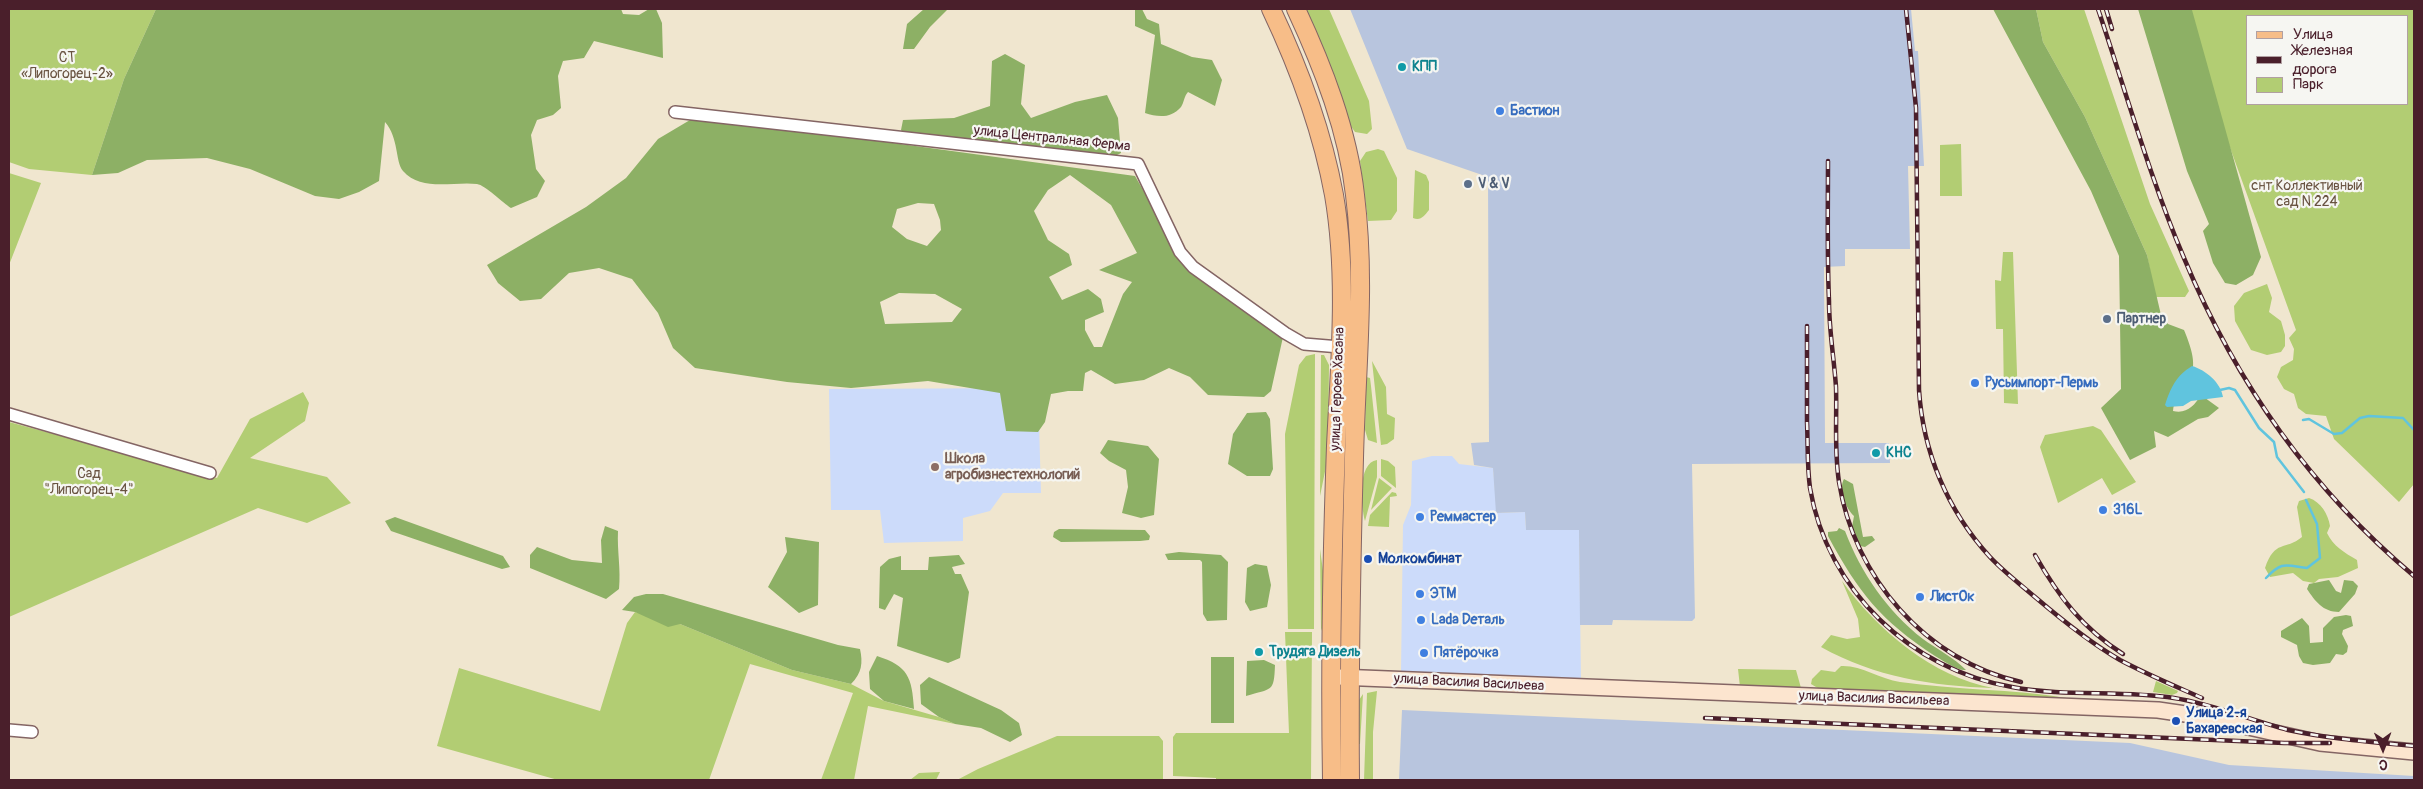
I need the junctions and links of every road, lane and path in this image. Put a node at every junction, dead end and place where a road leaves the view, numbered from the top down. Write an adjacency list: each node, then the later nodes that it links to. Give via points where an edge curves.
1 (1271, 9): 4 (main road, улица Героев Хасана, via 1298,71 1325,152 1339,233)
2 (1296, 9): 8 (main road, улица Героев Хасана, via 1330,93 1346,148 1358,221 1360,337)
3 (674, 112): 4 (street, улица Центральная Ферма, via 1138,164 1180,252 1193,267 1304,344)
4 (1340, 347): 7 (main road, улица Героев Хасана)
5 (9, 414): 6 (street)
6 (210, 473)
7 (1330, 677): 8 (main road, улица Василия Васильева); 12 (main road, улица Героев Хасана)
8 (1349, 678): 11 (main road, улица Василия Васильева, via 2158,710 2300,740); 13 (main road, улица Героев Хасана)
9 (9, 730): 10 (street)
10 (32, 732)
11 (2414, 752)
12 (1332, 780)
13 (1350, 780)

